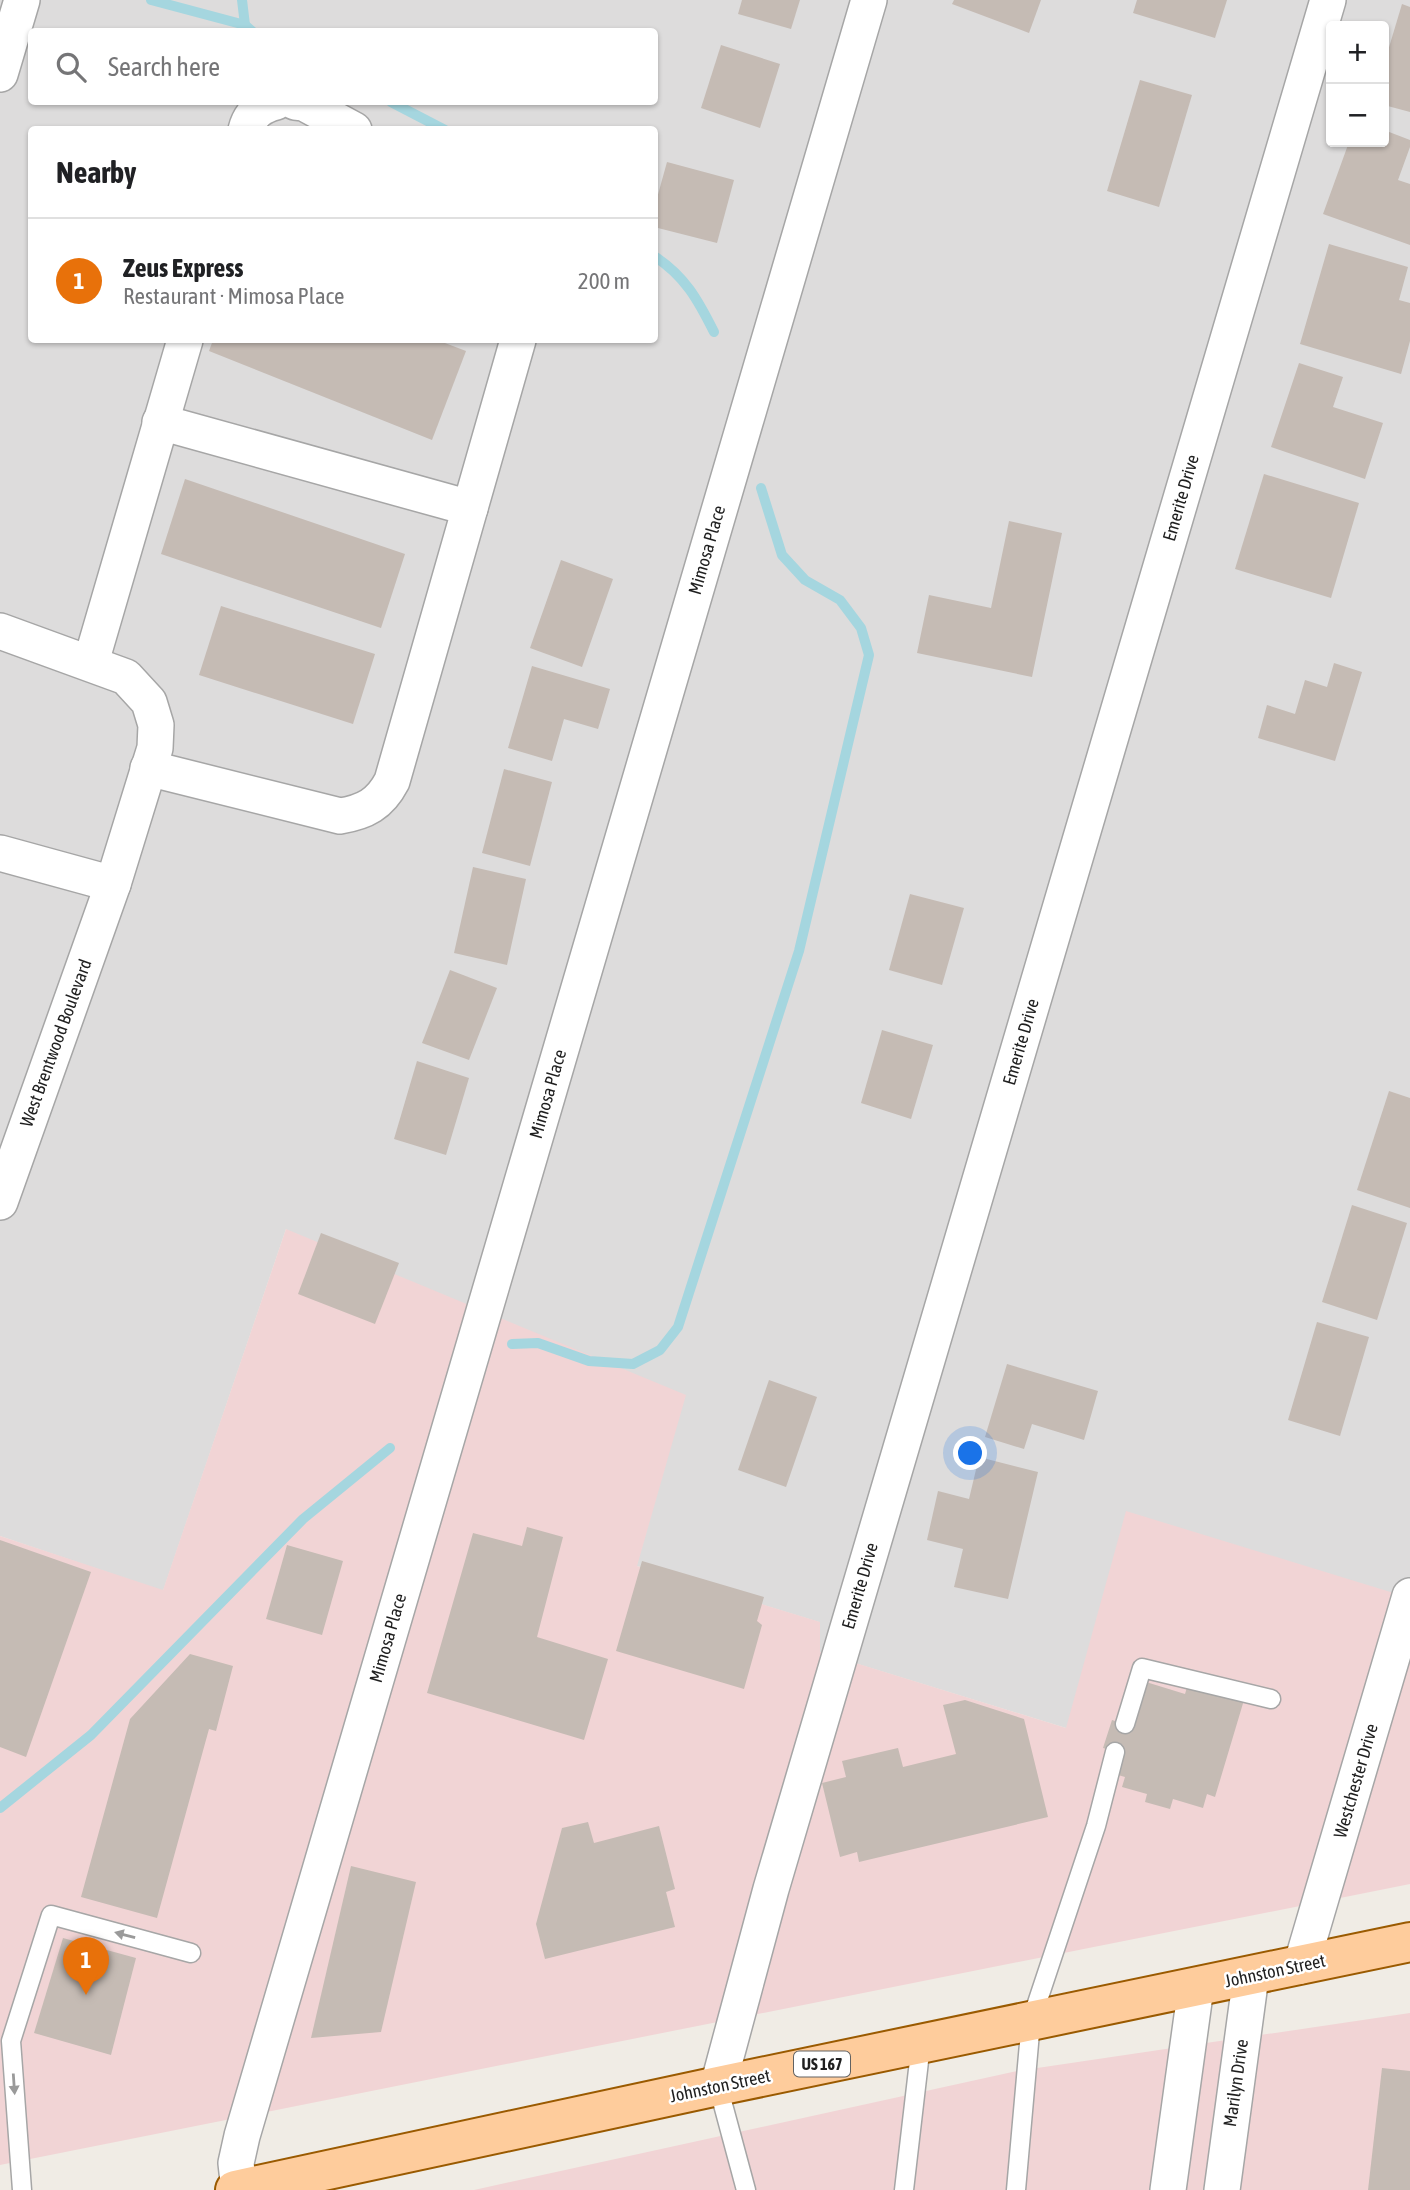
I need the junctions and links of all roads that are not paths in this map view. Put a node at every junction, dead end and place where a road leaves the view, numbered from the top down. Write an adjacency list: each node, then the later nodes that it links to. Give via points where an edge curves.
1 (22, 0): 4 (street)
2 (869, 0): 32 (street, Mimosa Place, via 242,2136 236,2163)
3 (1328, 0): 30 (street, Emerite Drive, via 775,1876)
4 (0, 74)
5 (264, 105): 7 (street)
6 (308, 105): 8 (street)
7 (247, 126)
8 (347, 126)
9 (184, 343): 11 (street)
10 (517, 343): 12 (street)
11 (160, 422): 12 (street); 14 (street)
12 (470, 508): 15 (street, via 392,781 370,808 340,816)
13 (0, 631): 14 (street, West Brentwood Boulevard)
14 (91, 662): 15 (street, West Brentwood Boulevard, via 127,677 149,702 156,726)
15 (148, 768): 17 (street, West Brentwood Boulevard)
16 (0, 853): 17 (street)
17 (113, 884): 18 (street, West Brentwood Boulevard)
18 (1, 1197)
19 (1410, 1596): 25 (street, Westchester Drive)
20 (1271, 1699): 21 (lane, via 1142,1668)
21 (1125, 1724)
22 (1115, 1752): 28 (lane, via 1096,1826)
23 (1410, 1942): 25 (main road, Johnston Street / US 167)
24 (191, 1953): 31 (lane, one-way to 31, via 51,1915 11,2041)
25 (1301, 1966): 26 (main road, Johnston Street / US 167)
26 (1251, 1976): 27 (main road, Johnston Street / US 167); 37 (street, Marilyn Drive)
27 (1196, 1987): 28 (main road, Johnston Street / US 167); 36 (street)
28 (1031, 2021): 29 (main road, Johnston Street / US 167); 35 (lane)
29 (920, 2044): 30 (main road, Johnston Street / US 167); 34 (lane)
30 (718, 2086): 32 (main road, Johnston Street / US 167); 33 (lane)
31 (22, 2190)
32 (238, 2190)
33 (746, 2190)
34 (904, 2190)
35 (1016, 2190)
36 (1168, 2190)
37 (1222, 2190)

